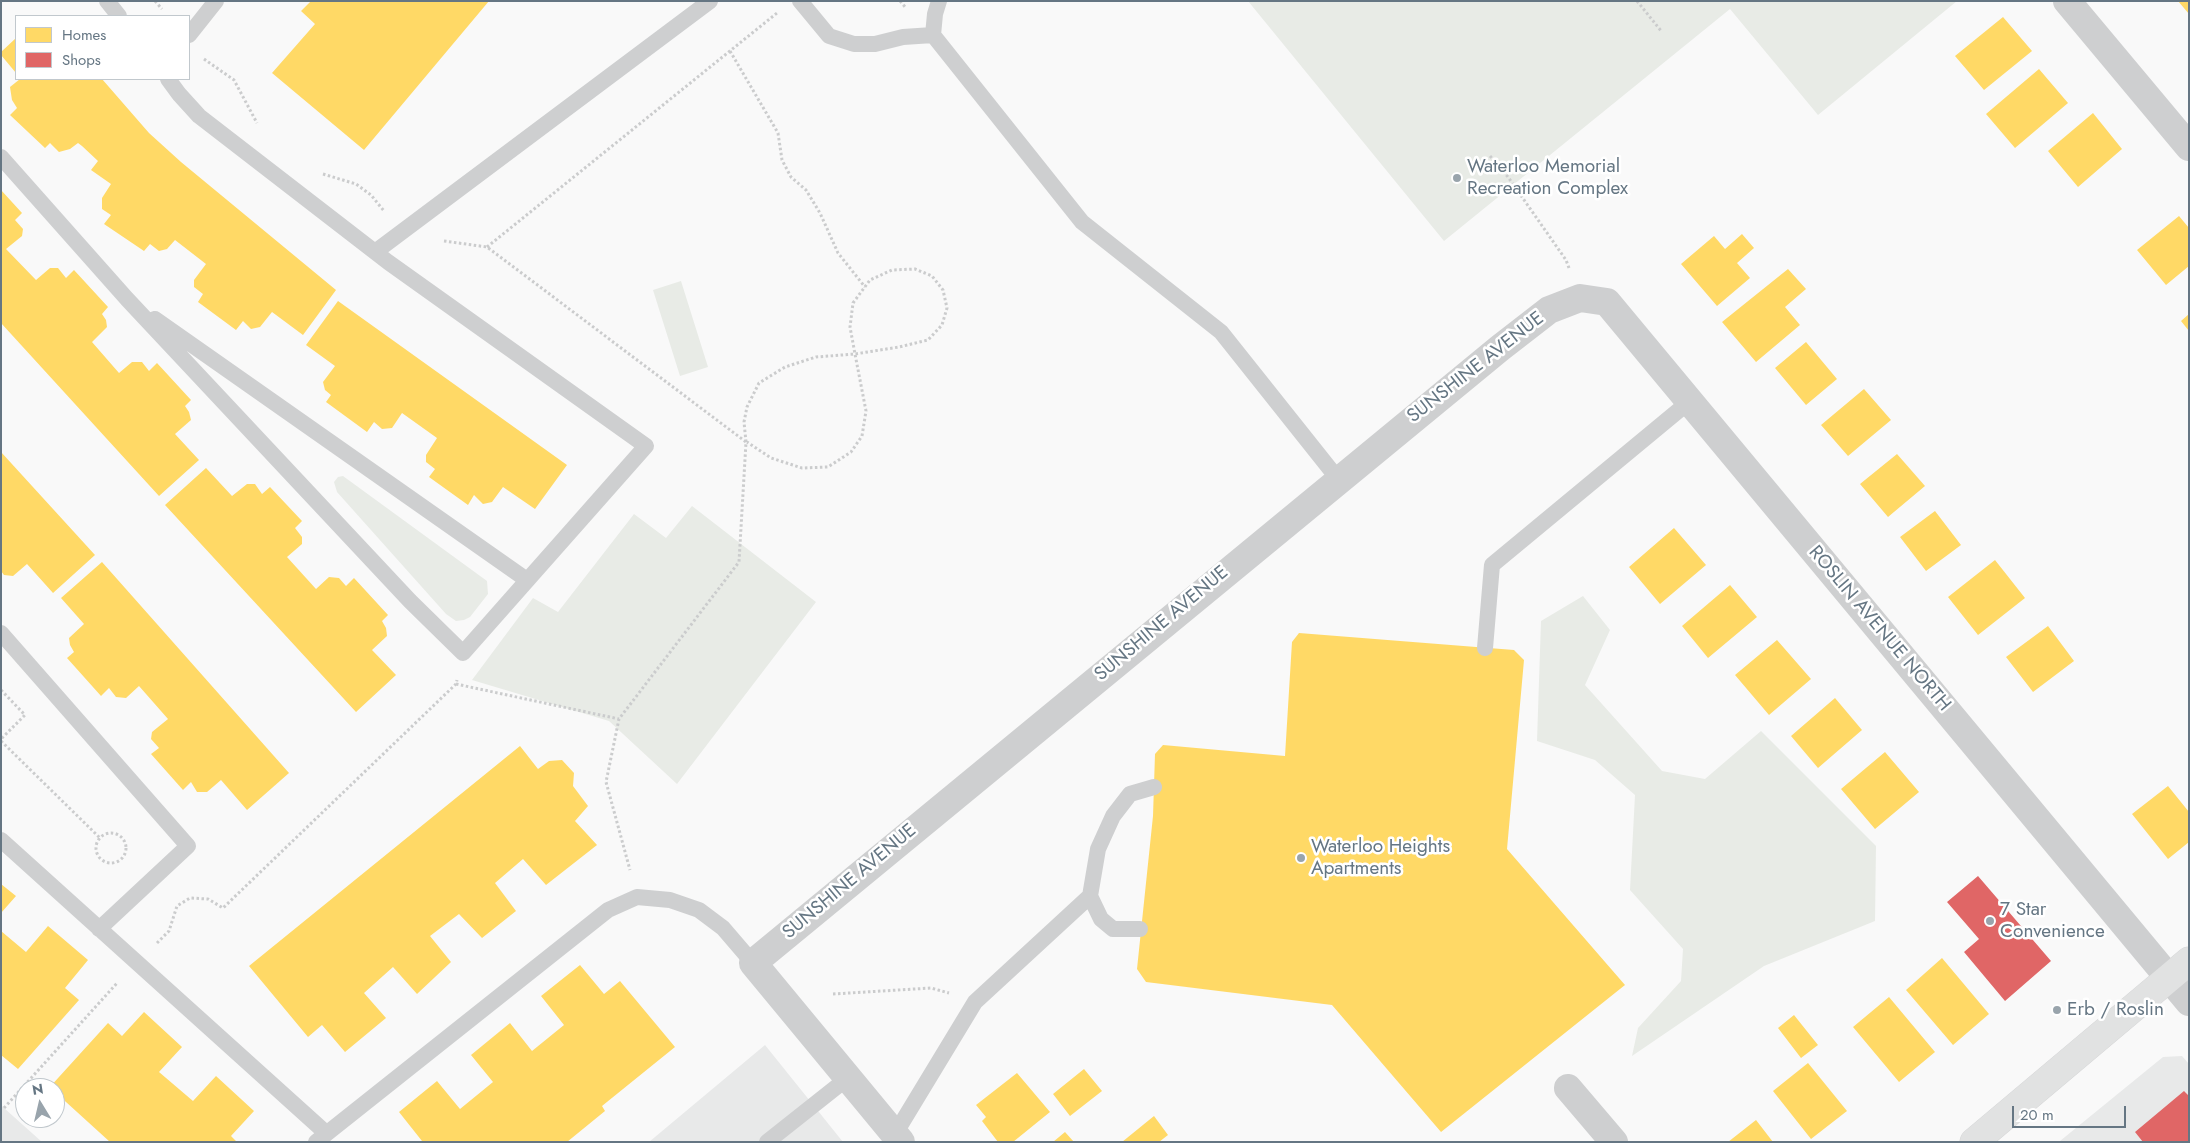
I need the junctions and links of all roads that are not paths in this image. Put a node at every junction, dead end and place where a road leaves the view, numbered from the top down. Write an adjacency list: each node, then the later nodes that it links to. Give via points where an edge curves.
1 (107, 1): 7 (lane)
2 (216, 1): 8 (lane)
3 (710, 1): 13 (lane)
4 (800, 1): 9 (lane, via 830,36 854,44 875,44)
5 (939, 1): 9 (lane)
6 (2066, 1): 11 (street)
7 (118, 15)
8 (190, 34)
9 (933, 34): 17 (lane, via 1082,222 1221,332)
10 (169, 80): 13 (lane, via 200,116)
11 (2189, 147)
12 (1, 157): 15 (lane)
13 (375, 252): 18 (lane, via 646,446)
14 (1580, 298): 16 (street, ROSLIN AVENUE NORTH, via 1607,302); 17 (street, SUNSHINE AVENUE, via 1549,310)
15 (127, 299): 18 (lane); 18 (lane, via 410,601 463,653)
16 (1690, 401): 20 (lane, via 1492,565); 27 (street, ROSLIN AVENUE NORTH)
17 (1338, 479): 26 (street, SUNSHINE AVENUE)
18 (527, 580)
19 (1, 633): 24 (lane, via 188,846)
20 (1485, 648)
21 (1154, 787): 23 (lane, via 1130,794 1113,816 1098,848)
22 (1, 840): 24 (lane)
23 (1090, 896): 25 (lane, via 1101,919 1113,929); 32 (lane, via 975,1002)
24 (99, 929): 31 (lane)
25 (1140, 929)
26 (753, 963): 29 (street); 31 (lane, via 723,928 699,910 670,900 637,897 608,910)
27 (2179, 969): 28 (street, ROSLIN AVENUE NORTH); 35 (main road)
28 (2189, 1002)
29 (849, 1077): 32 (street); 33 (lane)
30 (1568, 1088): 34 (street)
31 (321, 1138)
32 (898, 1138)
33 (767, 1142)
34 (1614, 1142)
35 (1974, 1142)

